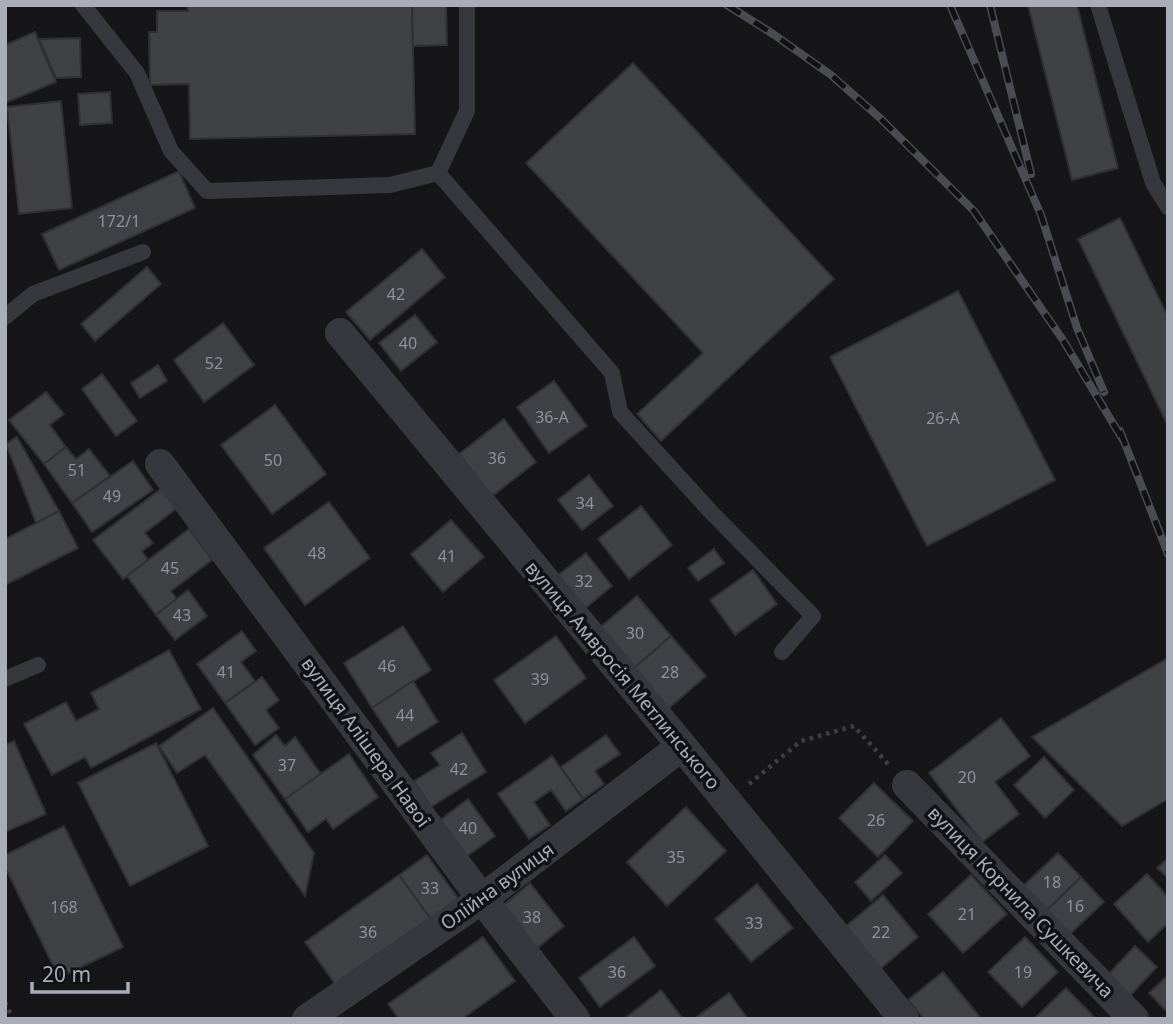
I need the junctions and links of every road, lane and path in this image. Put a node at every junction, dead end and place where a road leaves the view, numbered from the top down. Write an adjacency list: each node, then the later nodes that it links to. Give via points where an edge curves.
1 (83, 5): 4 (lane, via 137,73 171,151 207,191 390,185)
2 (467, 5): 4 (lane, via 467,111)
3 (1098, 5): 5 (lane, via 1153,183)
4 (438, 173): 10 (lane, via 612,373 620,412 813,616)
5 (1168, 207)
6 (143, 252): 7 (lane, via 33,294)
7 (5, 317)
8 (340, 333): 13 (street, вулиця Амвросія Метлинського)
9 (160, 464): 16 (street, вулиця Алішера Навої)
10 (782, 652)
11 (38, 665): 12 (lane)
12 (5, 679)
13 (682, 746): 15 (street, вулиця Амвросія Метлинського); 16 (street, Олійна вулиця)
14 (907, 785): 15 (path, via 854,726 802,741); 22 (street, вулиця Корнила Сушкевича)
15 (728, 802): 21 (street, вулиця Амвросія Метлинського)
16 (482, 899): 19 (street, Олійна вулиця); 20 (street, вулиця Алішера Навої)
17 (5, 1002): 18 (path)
18 (13, 1019)
19 (307, 1019)
20 (575, 1019)
21 (904, 1019)
22 (1134, 1019)

